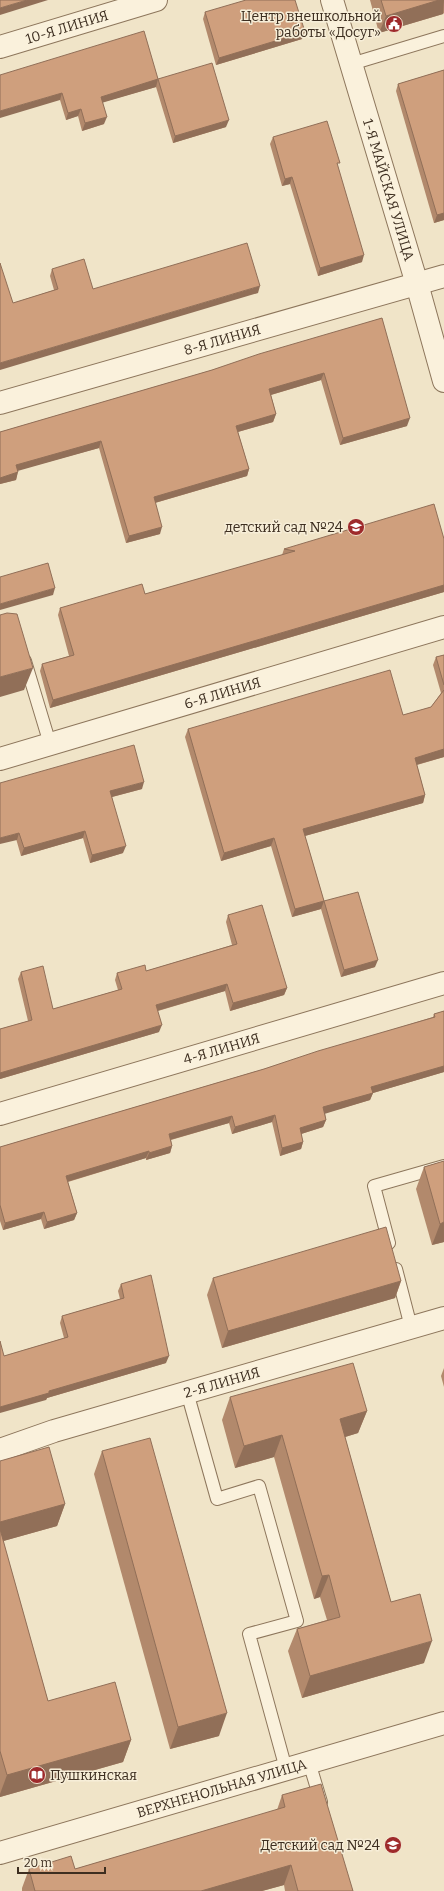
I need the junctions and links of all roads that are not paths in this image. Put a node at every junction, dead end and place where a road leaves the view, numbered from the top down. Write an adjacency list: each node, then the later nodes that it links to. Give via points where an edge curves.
1 (156, 0): 4 (street, 10-Я ЛИНИЯ)
2 (332, 0): 5 (street, 1-Я МАЙСКАЯ УЛИЦА)
3 (444, 36): 5 (lane)
4 (0, 47)
5 (351, 64): 7 (street, 1-Я МАЙСКАЯ УЛИЦА)
6 (444, 276): 7 (street, 8-Я ЛИНИЯ)
7 (417, 284): 8 (street, 1-Я МАЙСКАЯ УЛИЦА); 9 (street, 8-Я ЛИНИЯ)
8 (444, 381)
9 (0, 403)
10 (444, 627): 12 (street, 6-Я ЛИНИЯ)
11 (22, 653): 12 (lane)
12 (50, 744): 13 (street, 6-Я ЛИНИЯ)
13 (0, 758)
14 (444, 983): 15 (street, 4-Я ЛИНИЯ)
15 (0, 1114)
16 (444, 1166): 18 (lane, via 374,1186)
17 (444, 1318): 18 (street, 2-Я ЛИНИЯ)
18 (411, 1327): 19 (street, 2-Я ЛИНИЯ)
19 (187, 1392): 20 (street, 2-Я ЛИНИЯ, via 54,1431); 23 (lane, via 217,1498 259,1486 297,1621 249,1634)
20 (0, 1450)
21 (444, 1723): 22 (street, ВЕРХНЕНОЛЬНАЯ УЛИЦА)
22 (309, 1762): 23 (street, ВЕРХНЕНОЛЬНАЯ УЛИЦА); 24 (lane)
23 (286, 1769): 25 (street, ВЕРХНЕНОЛЬНАЯ УЛИЦА)
24 (325, 1815)
25 (0, 1853)

